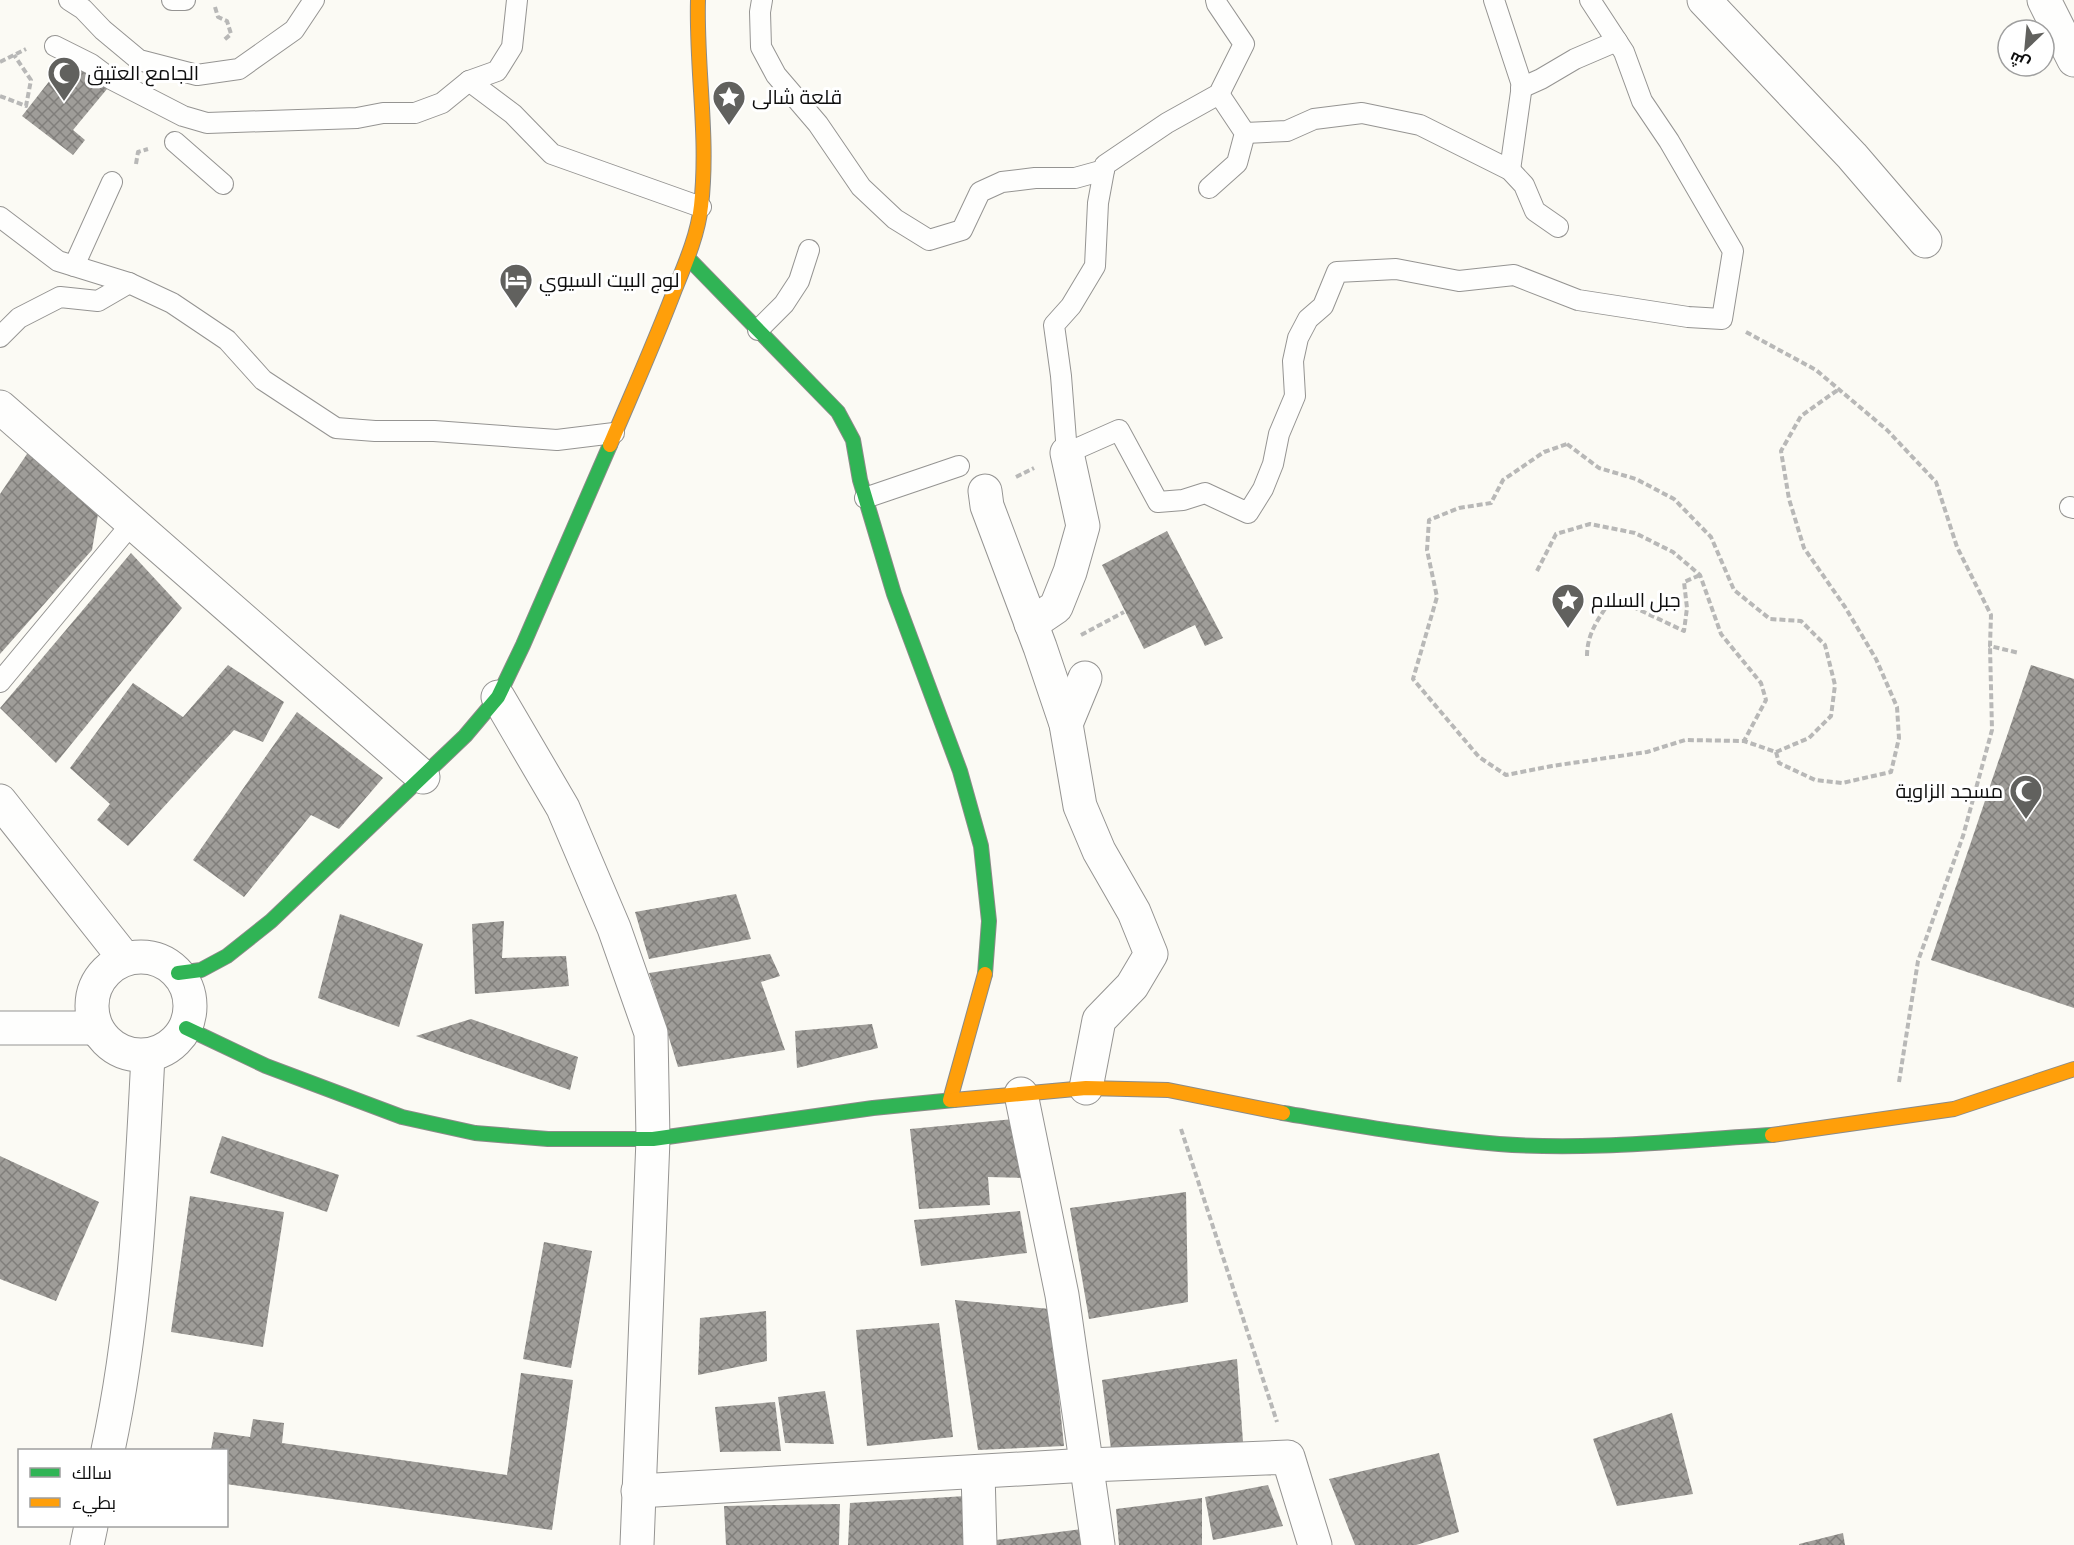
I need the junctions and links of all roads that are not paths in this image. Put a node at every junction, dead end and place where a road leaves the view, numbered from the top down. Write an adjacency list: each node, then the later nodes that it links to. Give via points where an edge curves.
1 (69, 0): 4 (lane, via 139,60 197,75 239,69 294,30)
2 (172, 0): 3 (lane)
3 (186, 0)
4 (314, 0)
5 (517, 0): 16 (lane, via 512,47 497,71)
6 (698, 0): 26 (street, via 703,117)
7 (762, 0): 21 (lane, via 761,47 776,75 818,124 861,187 895,219 929,240 962,230 980,192 1002,182 1075,178)
8 (1216, 0): 18 (lane, via 1244,44)
9 (1494, 0): 17 (lane)
10 (1590, 0): 13 (lane)
11 (1704, 0): 29 (street, via 1852,156)
12 (2044, 0): 15 (street)
13 (1617, 41): 17 (lane); 38 (lane, via 1642,101 1733,251 1722,319 1578,300 1514,275 1459,281 1396,269 1337,272 1323,306 1308,319 1298,338 1293,361 1295,396 1263,489 1248,513 1205,493 1158,502 1119,430)
14 (55, 46): 16 (lane, via 183,116 207,123 415,113 442,103)
15 (2074, 60)
16 (469, 81): 26 (lane, via 513,114 552,154)
17 (1521, 88): 22 (lane)
18 (1219, 94): 19 (lane); 21 (lane, via 1167,123 1105,165)
19 (1245, 133): 22 (lane, via 1287,131 1314,119 1362,113 1420,125); 25 (lane, via 1237,163)
20 (175, 142): 24 (lane)
21 (1104, 170): 38 (lane, via 1095,266 1071,306 1054,325)
22 (1510, 170): 28 (lane, via 1524,185 1535,211)
23 (112, 182): 32 (lane)
24 (223, 184)
25 (1209, 188)
26 (701, 207): 31 (street)
27 (0, 217): 32 (lane, via 58,261)
28 (1558, 227)
29 (1925, 241)
30 (809, 250): 34 (lane, via 799,281 784,304)
31 (688, 258): 34 (street); 37 (street)
32 (74, 266): 33 (lane)
33 (129, 283): 35 (lane, via 99,301 60,297 19,318); 37 (lane, via 172,303 227,340 263,380 336,428 557,440)
34 (758, 330): 41 (street, via 837,412 853,440)
35 (0, 337)
36 (0, 407): 42 (street)
37 (614, 433): 46 (street)
38 (1067, 453): 43 (street, via 1083,525 1056,607)
39 (959, 466): 41 (lane)
40 (985, 491): 43 (street, via 987,506)
41 (866, 498): 59 (street, via 894,594 960,771 981,846 989,921 985,973)
42 (133, 522): 45 (lane); 48 (street)
43 (1031, 624): 47 (street)
44 (1085, 678): 47 (street)
45 (0, 682)
46 (498, 697): 48 (street); 60 (street, via 563,808 614,928 651,1033)
47 (1066, 724): 57 (street, via 1080,806 1151,954 1132,986 1099,1020)
48 (423, 777): 51 (street, via 249,939 201,970)
49 (0, 801): 50 (street)
50 (125, 959): 51 (street, via 153,958); 53 (street, via 112,965 95,987 91,1008)
51 (178, 973): 54 (street, via 190,1000)
52 (0, 1028): 53 (street)
53 (96, 1028): 55 (street, via 118,1050)
54 (186, 1028): 55 (street, via 177,1041); 60 (street, via 266,1066 402,1117 475,1133 548,1139)
55 (148, 1056): 61 (street, via 136,1266)
56 (2074, 1069): 57 (street, via 1954,1109 1786,1134 1575,1146 1500,1144 1398,1132 1168,1090)
57 (1086, 1088): 58 (street)
58 (1022, 1094): 59 (street); 62 (street, via 1062,1295)
59 (950, 1100): 60 (street, via 873,1107)
60 (653, 1139): 64 (street)
61 (108, 1449)
62 (1088, 1465): 63 (street); 69 (street); 70 (street, via 1288,1457)
63 (978, 1472): 64 (street); 68 (street)
64 (638, 1491): 67 (street)
65 (92, 1527): 66 (street)
66 (87, 1545)
67 (637, 1545)
68 (980, 1545)
69 (1098, 1545)
70 (1315, 1545)

